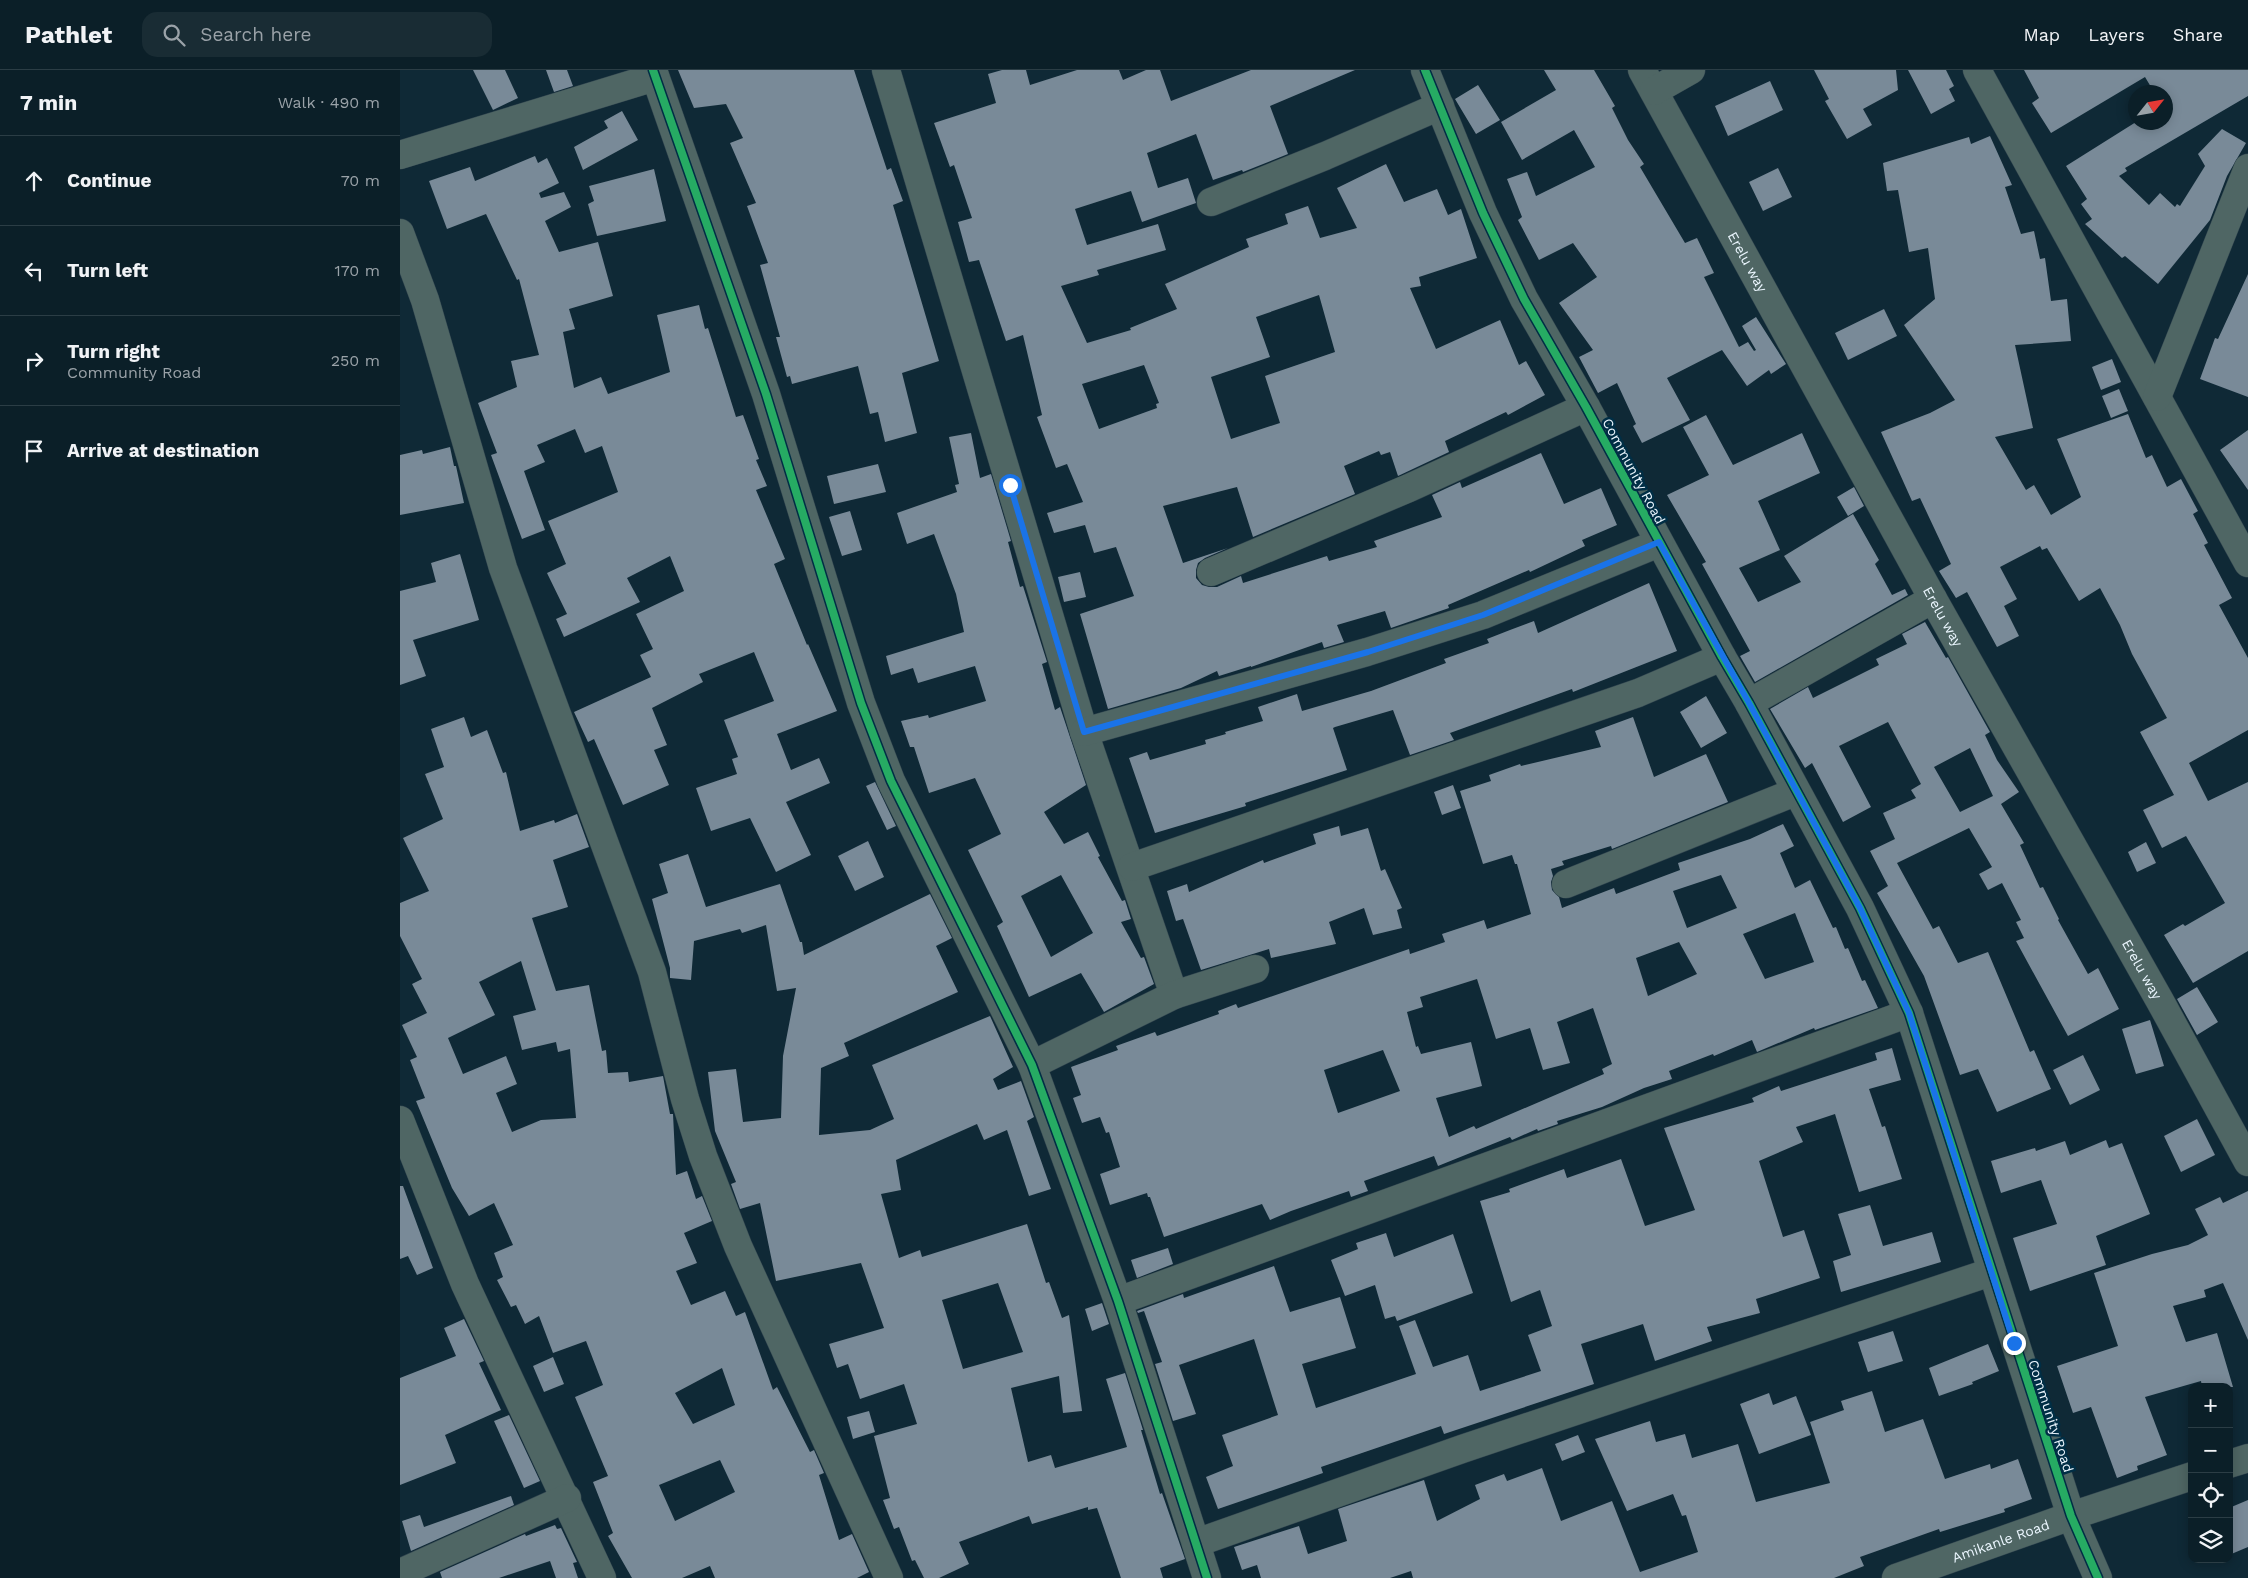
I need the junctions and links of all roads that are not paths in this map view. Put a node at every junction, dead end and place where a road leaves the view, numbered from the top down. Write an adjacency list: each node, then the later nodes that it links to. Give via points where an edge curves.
1 (886, 70): 20 (street)
2 (1425, 70): 7 (street, Community Road)
3 (1691, 70): 6 (street)
4 (1976, 70): 12 (street)
5 (654, 73): 8 (street); 27 (street, via 766,394 861,704 891,781)
6 (1648, 80): 17 (street, Erelu way)
7 (1440, 106): 10 (street); 13 (street, Community Road, via 1483,213 1524,298)
8 (400, 155)
9 (2248, 168): 12 (street)
10 (1210, 202)
11 (400, 233): 40 (street, via 425,300 503,568 652,972 703,1156 738,1246)
12 (2157, 397): 15 (street)
13 (1586, 407): 14 (street, Community Road); 16 (street, via 1409,488)
14 (1659, 542): 18 (street, Community Road); 20 (street, via 1483,615 1368,652)
15 (2248, 563)
16 (1211, 572)
17 (1933, 599): 19 (street); 29 (street, Erelu way)
18 (1722, 657): 19 (street, Community Road); 22 (street, via 1638,693)
19 (1749, 703): 21 (street, Community Road)
20 (1084, 732): 22 (street)
21 (1796, 792): 23 (street); 26 (street, Community Road, via 1860,908)
22 (1132, 867): 25 (street)
23 (1566, 884)
24 (1255, 969): 25 (street)
25 (1174, 995): 27 (street)
26 (1909, 1013): 30 (street, Community Road); 31 (street)
27 (1032, 1065): 31 (street)
28 (400, 1120): 35 (street, via 465,1284)
29 (2248, 1162)
30 (1991, 1272): 36 (street, Community Road); 37 (street, via 1462,1448)
31 (1118, 1302): 37 (street)
32 (2248, 1458): 33 (street)
33 (2233, 1463)
34 (2188, 1477): 36 (street, Amikanle Road)
35 (566, 1498): 38 (street); 39 (street)
36 (2070, 1516): 42 (street, Amikanle Road); 43 (street, Community Road)
37 (1196, 1544): 41 (street)
38 (400, 1573)
39 (602, 1578)
40 (889, 1578)
41 (1207, 1578)
42 (1896, 1578)
43 (2098, 1578)

